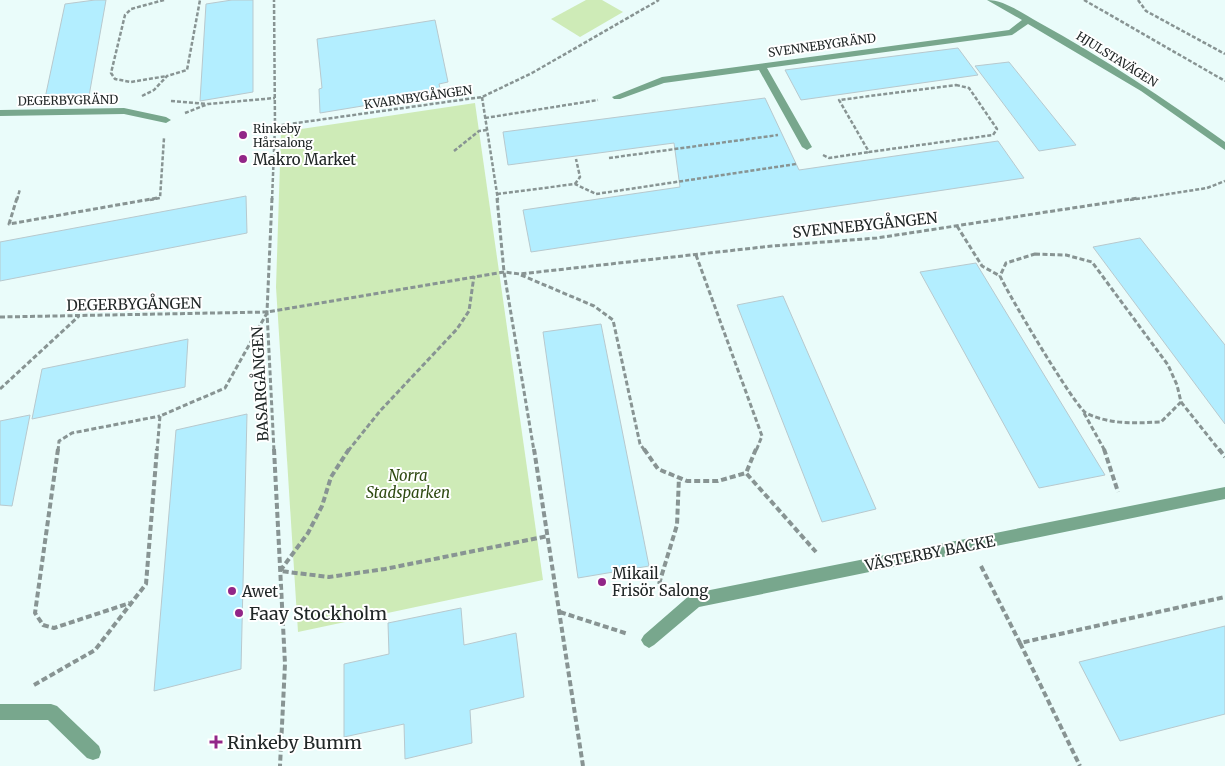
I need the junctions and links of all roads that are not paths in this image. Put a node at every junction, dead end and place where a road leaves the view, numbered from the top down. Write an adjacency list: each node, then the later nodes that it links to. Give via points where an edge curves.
1 (991, 0): 2 (street, HJULSTAVÄGEN)
2 (1028, 20): 3 (street, SVENNEBYGRÄND, via 1012,32); 8 (street, HJULSTAVÄGEN, via 1144,89)
3 (761, 66): 4 (street, SVENNEBYGRÄND, via 662,80); 7 (street)
4 (617, 97)
5 (0, 113): 6 (street, DEGERBYGRÄND, via 124,112)
6 (166, 120)
7 (807, 147)
8 (1225, 148)
9 (1225, 493): 10 (street, VÄSTERBY BACKE, via 695,600)
10 (649, 640)
11 (0, 712): 12 (street, via 51,712)
12 (94, 752)

